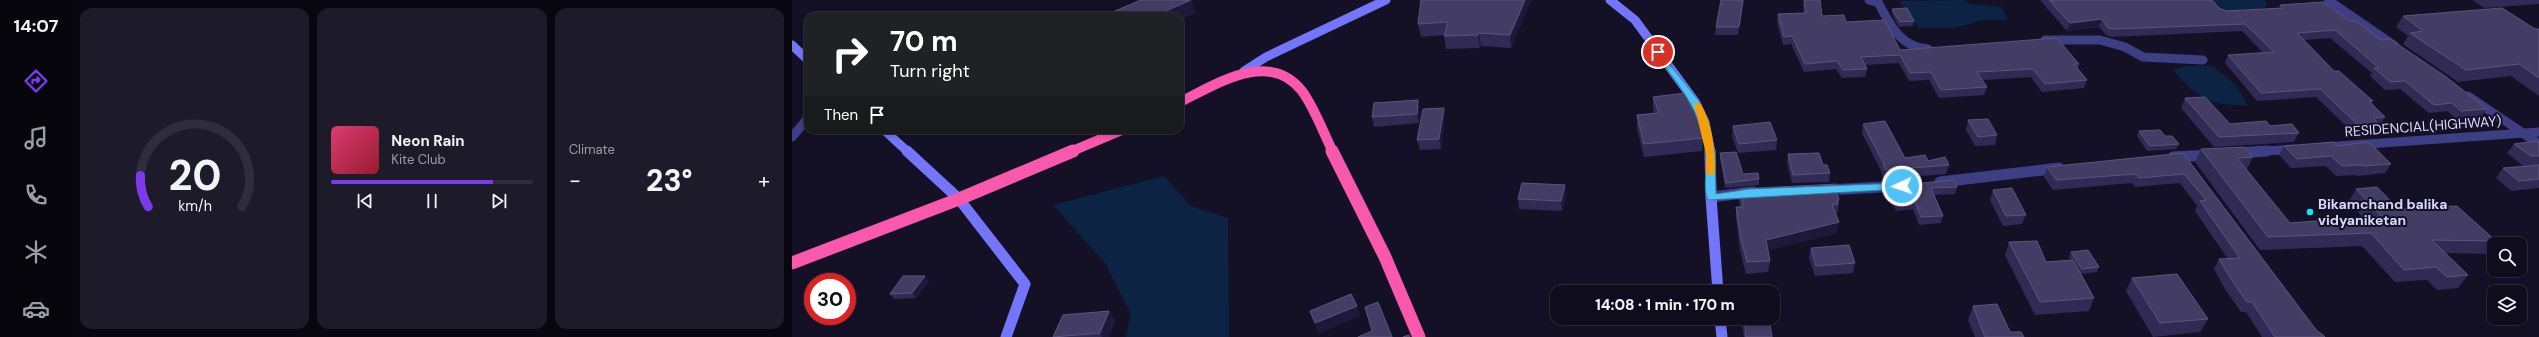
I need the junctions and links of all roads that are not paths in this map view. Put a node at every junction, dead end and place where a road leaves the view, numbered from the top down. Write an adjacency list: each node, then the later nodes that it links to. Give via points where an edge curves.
1 (1386, 0): 11 (street, via 1266,57)
2 (1610, 0): 29 (street, via 1635,20 1696,103 1704,121 1711,154)
3 (1869, 0): 7 (street, via 1878,2 1897,38 1916,49)
4 (2328, 0): 8 (street)
5 (2034, 40): 10 (street, via 2100,40 2125,47 2143,57)
6 (792, 45): 9 (street)
7 (1940, 48)
8 (2400, 49)
9 (804, 56)
10 (2203, 60)
11 (1244, 71): 13 (highway); 35 (highway, via 1275,72 1285,75 1295,82 1302,92 1385,257)
12 (2459, 90): 16 (street)
13 (1184, 100)
14 (804, 123): 19 (street)
15 (2539, 132): 16 (street, RESIDENCIAL(HIGHWAY))
16 (2523, 133): 20 (street); 21 (street, RESIDENCIAL(HIGHWAY))
17 (888, 134): 30 (street)
18 (1113, 134): 30 (highway)
19 (792, 137)
20 (2539, 144)
21 (2182, 156): 22 (street, RESIDENCIAL(HIGHWAY)); 24 (street)
22 (2160, 157)
23 (2071, 166): 25 (street)
24 (2191, 169)
25 (1930, 183)
26 (1909, 185): 27 (street)
27 (1818, 190)
28 (1765, 192): 29 (street)
29 (1711, 197): 32 (street)
30 (959, 199): 31 (highway); 34 (street, via 1025,284)
31 (792, 263)
32 (1717, 285)
33 (1721, 325): 36 (street)
34 (1006, 337)
35 (1419, 337)
36 (1722, 337)

